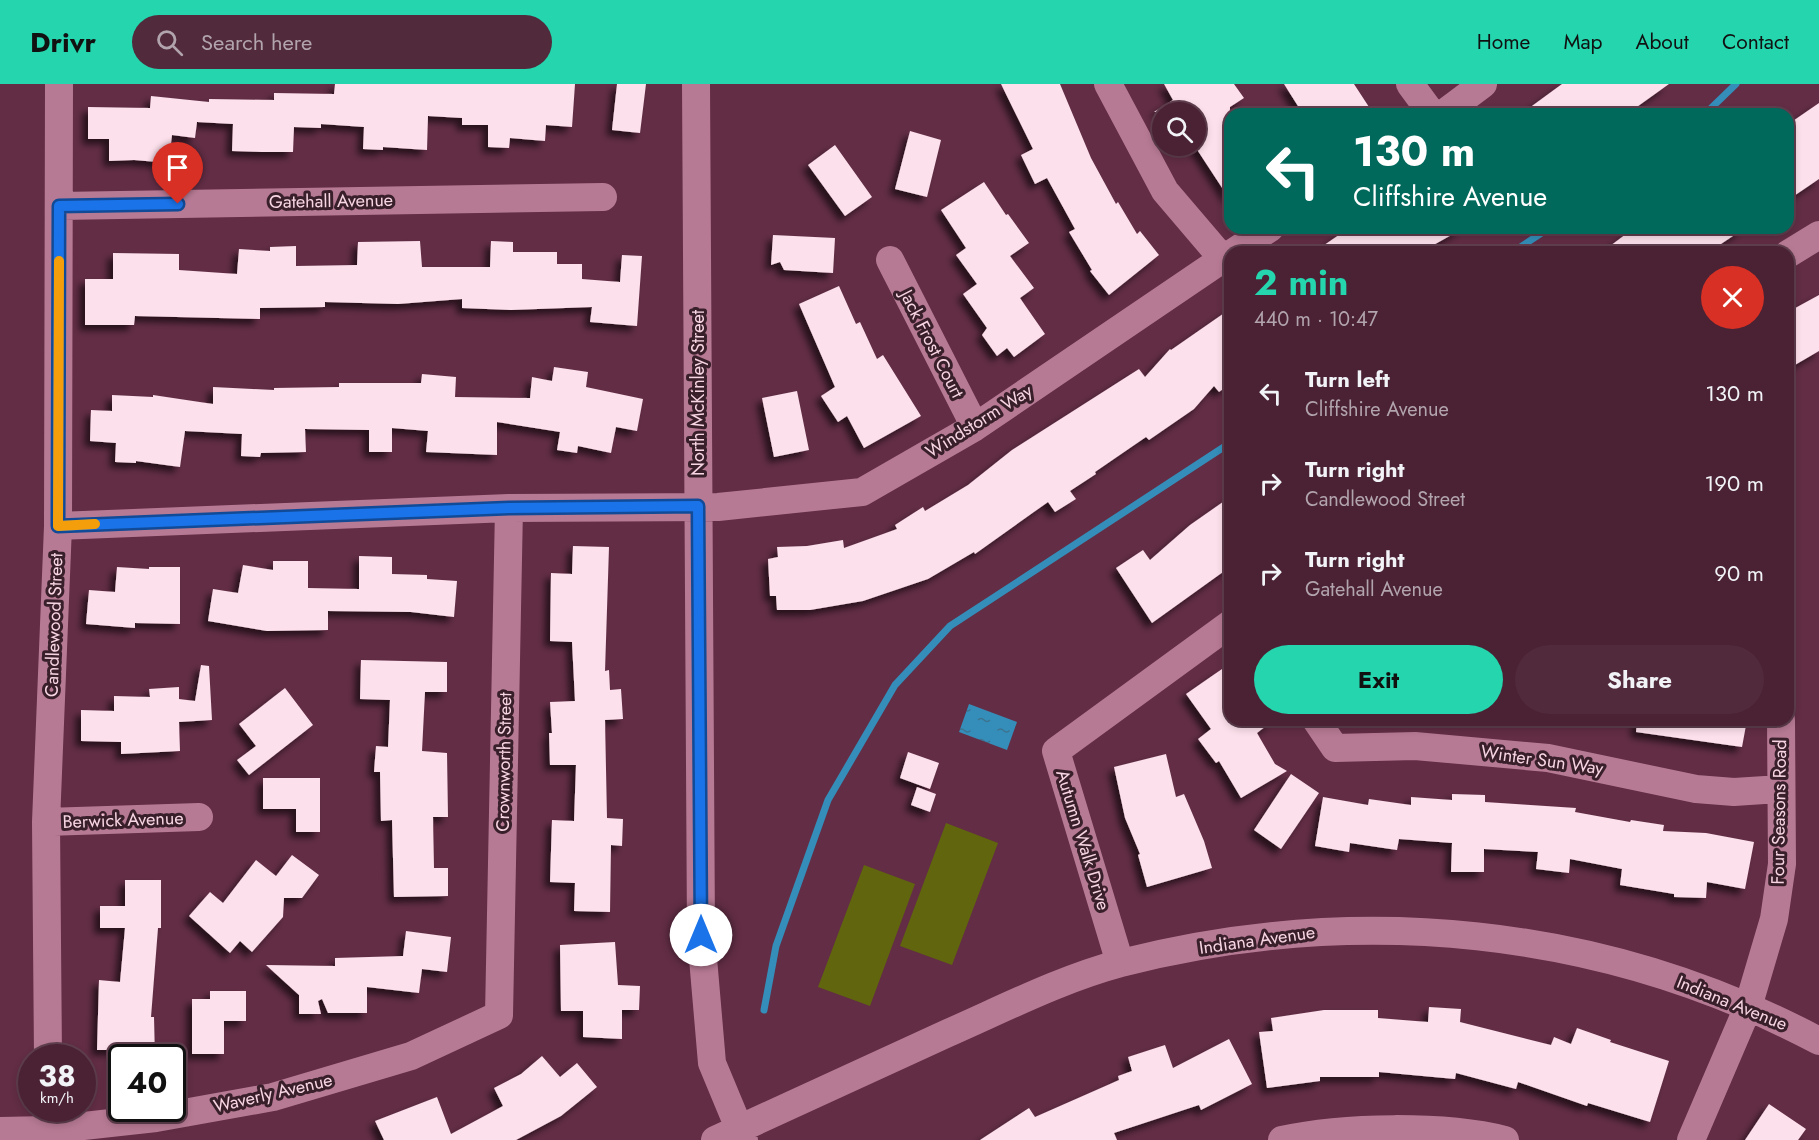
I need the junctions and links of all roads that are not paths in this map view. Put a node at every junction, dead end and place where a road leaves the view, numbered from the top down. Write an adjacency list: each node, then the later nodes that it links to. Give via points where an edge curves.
1 (59, 84): 9 (street, Candlewood Street)
2 (696, 84): 18 (street, North McKinley Street)
3 (1108, 84): 13 (street, via 1165,191)
4 (1410, 84): 6 (street)
5 (1484, 84): 7 (street)
6 (1428, 108)
7 (1451, 108)
8 (603, 197): 9 (street, Gatehall Avenue)
9 (59, 206): 20 (street, Candlewood Street)
10 (1261, 234): 12 (street, Windstorm Way)
11 (1819, 235): 14 (street)
12 (1243, 246)
13 (1224, 250)
14 (1794, 251)
15 (1224, 258): 17 (street, Windstorm Way)
16 (890, 260): 17 (street, Jack Frost Court)
17 (975, 427): 18 (street, Windstorm Way, via 862,492)
18 (698, 506): 19 (street, Windstorm Way); 35 (street, North McKinley Street, via 701,935 712,1063)
19 (509, 508): 20 (street, Windstorm Way); 29 (street, Crownworth Street)
20 (58, 526): 26 (street, Candlewood Street)
21 (1224, 628): 27 (street, Autumn Walk Drive, via 1056,751)
22 (1320, 726): 24 (street, Winter Sun Way, via 1335,748 1415,746 1526,756 1616,770 1696,789)
23 (1781, 726): 24 (street, Four Seasons Road)
24 (1781, 789): 28 (street, Four Seasons Road, via 1782,864 1774,919)
25 (199, 817): 26 (street, Berwick Avenue)
26 (46, 822): 31 (street, Candlewood Street)
27 (1120, 963): 28 (street, Indiana Avenue, via 1287,933 1437,931 1521,941 1606,959); 35 (street, Indiana Avenue, via 1050,987)
28 (1748, 1007): 30 (street, Indiana Avenue); 38 (street, Four Seasons Road)
29 (499, 1015): 32 (street, Waverly Avenue, via 411,1056 273,1097 156,1118)
30 (1819, 1041)
31 (48, 1044)
32 (96, 1119)
33 (36, 1122): 34 (street, Waverly Avenue)
34 (0, 1131)
35 (733, 1136)
36 (1491, 1138): 37 (street, via 1389,1130)
37 (1282, 1140)
38 (1691, 1140)

